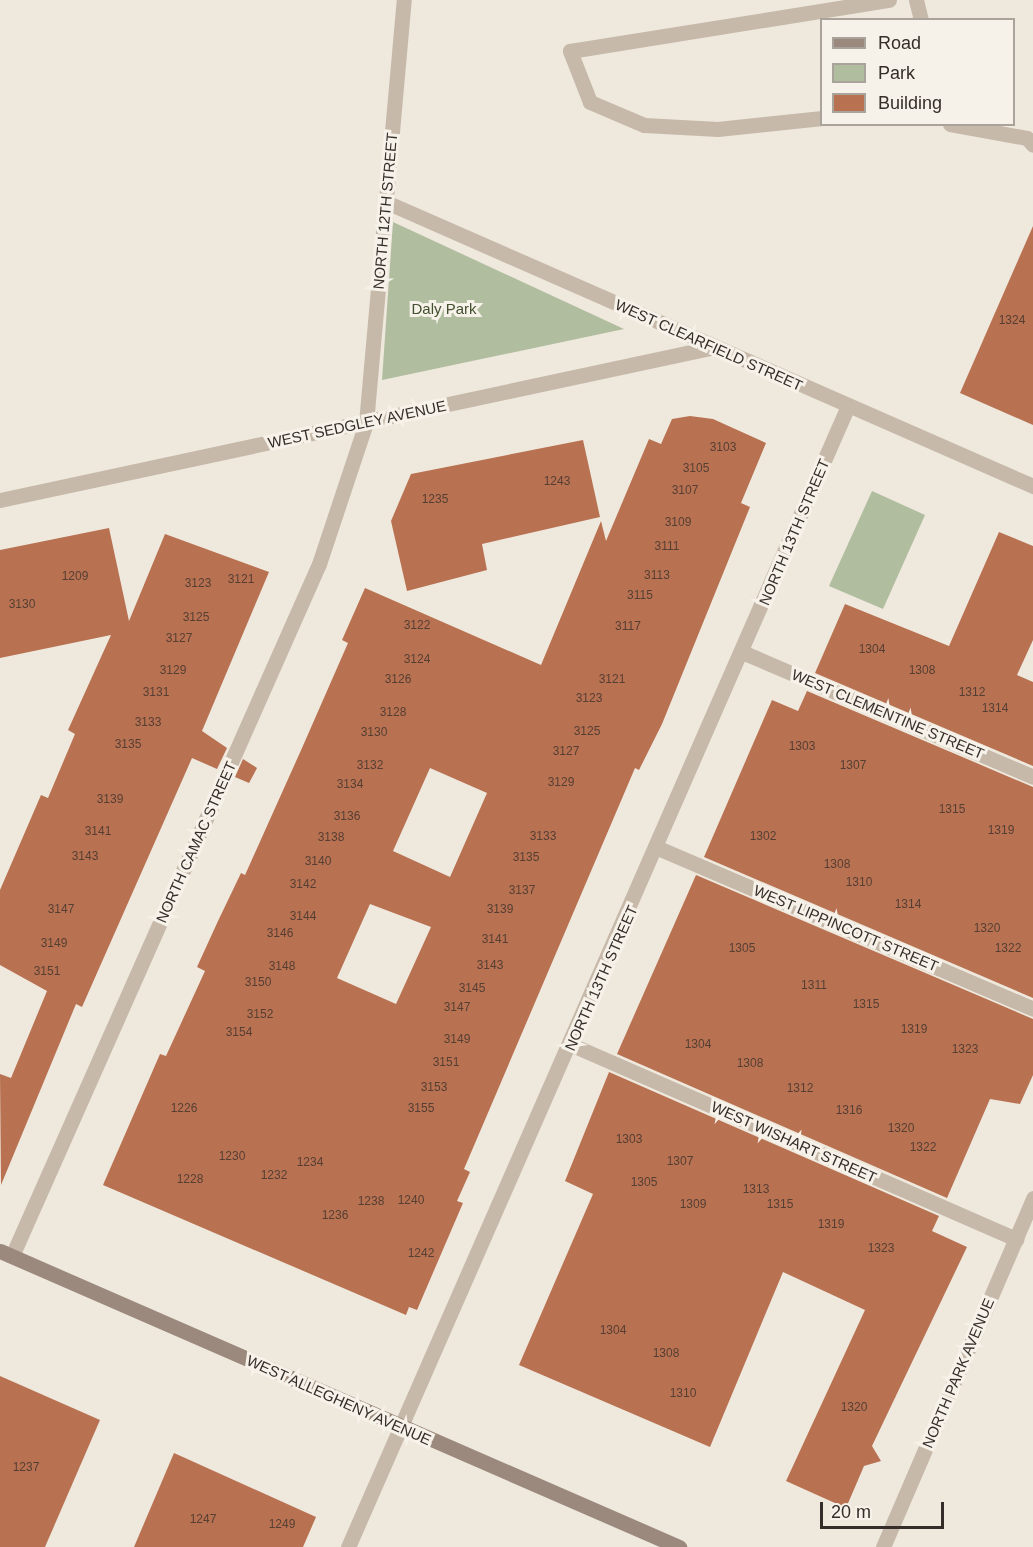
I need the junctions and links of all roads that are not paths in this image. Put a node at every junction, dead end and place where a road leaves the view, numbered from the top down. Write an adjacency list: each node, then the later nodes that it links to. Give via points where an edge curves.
1 (404, 0): 8 (street, NORTH 12TH STREET)
2 (889, 0): 5 (street, via 570,51 590,102 644,124 718,129)
3 (916, 0): 4 (street)
4 (920, 18)
5 (820, 118)
6 (961, 126): 7 (street, via 1028,138)
7 (1033, 145)
8 (386, 202): 9 (street, WEST CLEARFIELD STREET); 11 (street, NORTH 12TH STREET)
9 (714, 347): 10 (street, WEST CLEARFIELD STREET); 11 (street, WEST SEDGLEY AVENUE)
10 (848, 406): 12 (street, WEST CLEARFIELD STREET); 14 (street, NORTH 13TH STREET)
11 (366, 423): 13 (street, WEST SEDGLEY AVENUE); 21 (street, NORTH CAMAC STREET, via 319,564)
12 (1033, 486)
13 (0, 500)
14 (742, 652): 15 (street, WEST CLEMENTINE STREET); 16 (street, NORTH 13TH STREET)
15 (1033, 777)
16 (658, 848): 17 (street, WEST LIPPINCOTT STREET); 18 (street, NORTH 13TH STREET)
17 (1033, 1009)
18 (572, 1045): 20 (street, WEST WISHART STREET); 22 (street, NORTH 13TH STREET)
19 (1033, 1198): 20 (street, NORTH PARK AVENUE)
20 (1016, 1239): 25 (street, NORTH PARK AVENUE)
21 (6, 1253): 22 (main road, WEST ALLEGHENY AVENUE)
22 (400, 1427): 23 (street, NORTH 13TH STREET); 24 (main road, WEST ALLEGHENY AVENUE)
23 (348, 1547)
24 (679, 1547)
25 (884, 1547)

